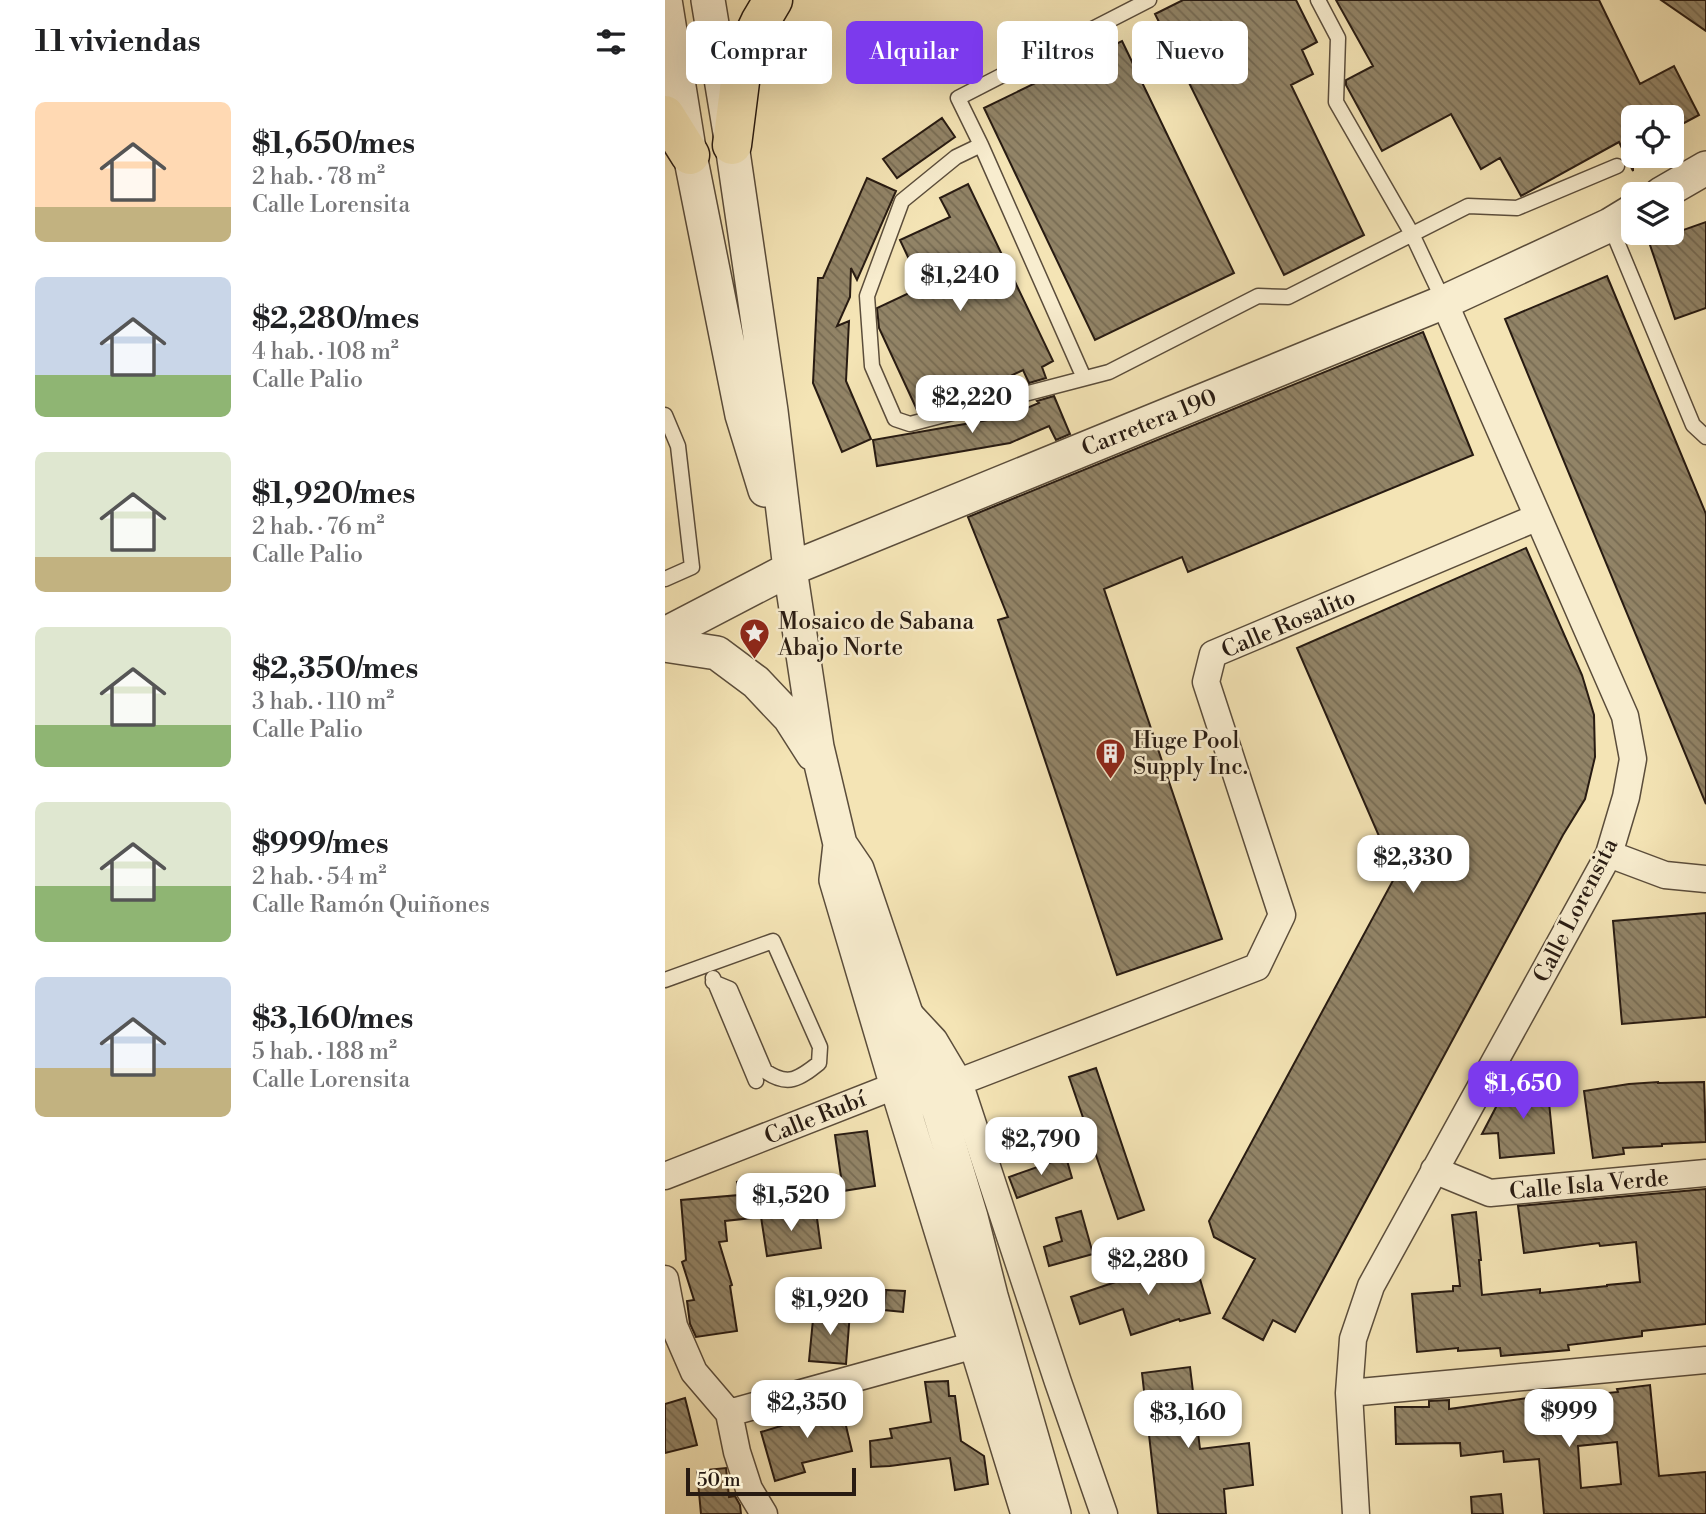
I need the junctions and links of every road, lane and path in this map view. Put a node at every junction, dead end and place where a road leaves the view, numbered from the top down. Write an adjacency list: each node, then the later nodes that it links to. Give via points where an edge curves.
1 (665, 0): 9 (street)
2 (708, 0): 7 (street)
3 (773, 0): 7 (highway, via 743,58)
4 (1149, 0): 8 (lane, via 958,98)
5 (1318, 0): 14 (lane, via 1338,38 1336,102)
6 (665, 115): 9 (highway)
7 (732, 145): 21 (street)
8 (981, 145): 17 (lane); 17 (lane, via 956,157 902,201 867,296 872,366 895,419 910,424)
9 (690, 155): 21 (street, via 742,415)
10 (1617, 166): 14 (lane, via 1517,208 1468,206)
11 (1706, 168): 12 (street)
12 (1682, 182)
13 (1621, 218): 16 (street, Carretera 190)
14 (1412, 234): 16 (lane); 17 (lane, via 1288,297 1258,296 1109,372)
15 (1630, 245): 19 (lane, via 1693,425)
16 (1444, 302): 20 (street, Calle Lorensita); 21 (street, Carretera 190)
17 (1084, 378)
18 (665, 415): 22 (lane, via 678,446 692,567)
19 (1706, 437)
20 (1538, 517): 27 (street, Calle Lorensita, via 1625,716 1633,759); 35 (street, Calle Rosalito, via 1213,654 1206,682 1282,915 1257,967)
21 (790, 569): 23 (street, Carretera 190); 25 (street)
22 (665, 579)
23 (665, 634)
24 (665, 645): 25 (street, via 717,653 756,682 790,718)
25 (823, 770): 26 (street)
26 (840, 844): 32 (street, via 857,869); 36 (street, via 836,880)
27 (1609, 855): 28 (street, via 1665,875); 37 (street, Calle Lorensita)
28 (1706, 879)
29 (710, 963): 30 (lane); 31 (lane); 31 (lane, via 773,941 820,1047 819,1063 789,1081 765,1071 730,989)
30 (665, 980)
31 (713, 982): 34 (lane)
32 (906, 1010): 33 (street); 35 (street, via 935,1040)
33 (927, 1073): 36 (street, Calle Rubí); 45 (street)
34 (755, 1081)
35 (959, 1082): 43 (street)
36 (896, 1085): 39 (street, Calle Rubí); 41 (street)
37 (1434, 1170): 38 (street, Calle Isla Verde, via 1490,1193); 44 (street, Calle Lorensita, via 1371,1286 1353,1339)
38 (1706, 1173)
39 (665, 1176)
40 (665, 1279): 46 (street, via 674,1326 694,1372)
41 (975, 1345): 46 (street); 48 (street)
42 (1706, 1360): 44 (street)
43 (1058, 1382): 45 (street); 50 (street)
44 (1349, 1394): 51 (street, Calle Lorensita)
45 (1019, 1396): 49 (street)
46 (729, 1413): 47 (street, via 749,1489)
47 (764, 1514)
48 (1028, 1514)
49 (1054, 1514)
50 (1104, 1514)
51 (1356, 1514)

